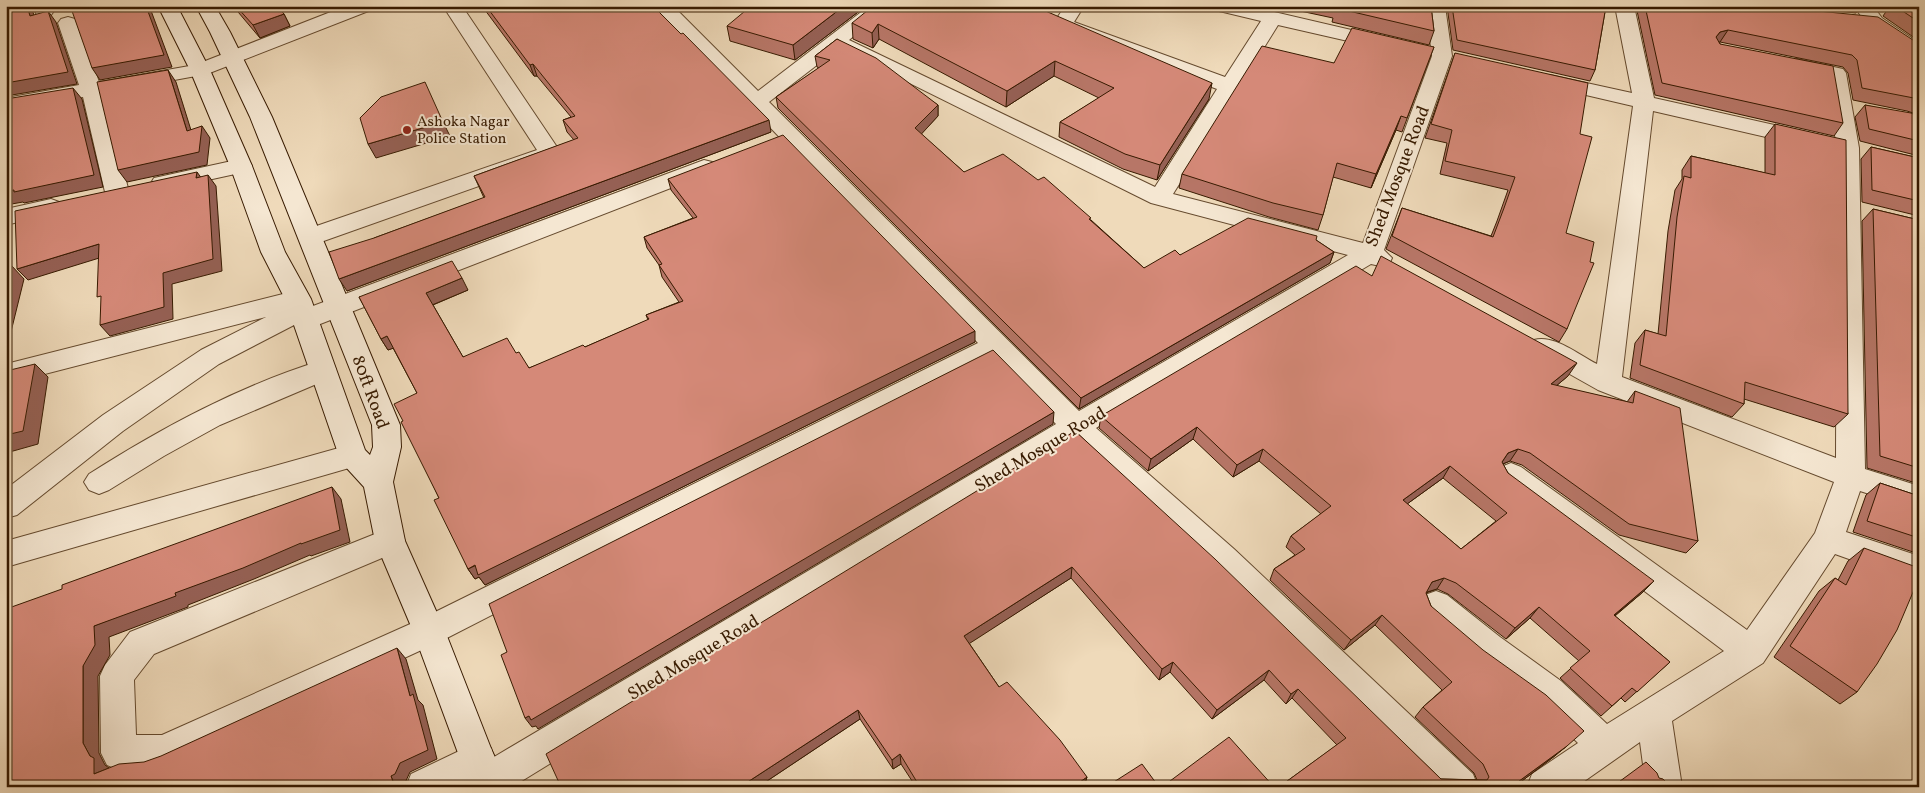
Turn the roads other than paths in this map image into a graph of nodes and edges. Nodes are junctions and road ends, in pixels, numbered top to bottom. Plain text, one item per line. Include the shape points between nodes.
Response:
1 (167, 6) edge
2 (205, 6) edge
3 (364, 6) edge
4 (452, 6) edge
5 (662, 6) edge
6 (881, 6) edge
7 (1074, 6) edge
8 (1222, 6) edge
9 (1435, 6) edge
10 (1624, 6) edge
11 (1863, 6) edge
12 (1272, 18) junction
13 (1847, 20) edge
14 (1875, 22) junction
15 (68, 23) edge
16 (837, 40) junction
17 (1919, 52) edge
18 (1432, 54) junction
19 (233, 59) junction
20 (1769, 60) edge
21 (200, 70) junction
22 (1528, 76) edge
23 (1229, 86) junction
24 (91, 88) junction
25 (756, 102) junction
26 (1644, 102) junction
27 (6, 104) edge
28 (1841, 147) junction
29 (724, 159) edge
30 (241, 166) junction
31 (1159, 198) junction
32 (71, 202) edge
33 (6, 217) edge
34 (310, 236) junction
35 (1371, 253) junction
36 (1396, 267) edge
37 (339, 307) junction
38 (302, 309) junction
39 (1523, 336) edge
40 (996, 346) junction
41 (323, 370) junction
42 (6, 374) edge
43 (1608, 383) junction
44 (1076, 426) junction
45 (353, 456) junction
46 (1511, 474) edge
47 (1851, 476) junction
48 (99, 482) dead end
49 (378, 482) junction
50 (1919, 498) edge
51 (6, 506) edge
52 (1828, 539) junction
53 (390, 541) junction
54 (6, 554) edge
55 (1919, 570) edge
56 (1436, 605) dead end
57 (430, 631) junction
58 (1751, 652) junction
59 (1654, 714) junction
60 (1606, 745) junction
61 (485, 776) edge
62 (424, 787) edge
63 (1460, 787) edge
64 (1545, 787) edge
65 (1664, 787) edge

1 - 21 street
2 - 19 street, 80ft Road
3 - 19 street
4 - 34 street via 550,153
5 - 25 street
6 - 16 street
7 - 23 street via 1063,24
8 - 12 street
9 - 18 street, Shed Mosque Road
10 - 26 street
11 - 14 street
12 - 18 street
12 - 23 street
13 - 14 street
14 - 17 street
15 - 24 street
16 - 25 street
16 - 31 street
18 - 35 street, Shed Mosque Road
19 - 21 street
19 - 34 street, 80ft Road via 261,117
20 - 28 street via 1836,73 1851,109
21 - 24 street
21 - 30 street
22 - 26 street
23 - 31 street
24 - 27 street
24 - 30 street via 124,191
25 - 40 street via 779,138
26 - 28 street
26 - 43 street
28 - 47 street via 1859,211
29 - 37 street
30 - 38 street via 273,252
31 - 35 street
32 - 33 street
34 - 37 street, 80ft Road
35 - 36 street
35 - 44 street, Shed Mosque Road
37 - 38 street
37 - 49 street, 80ft Road via 386,425 387,446
38 - 41 street
38 - 42 street
38 - 51 street via 210,357 113,423
39 - 43 street
40 - 44 street
40 - 57 street
41 - 45 street
41 - 48 street via 211,417 156,446
43 - 47 street
44 - 61 street, Shed Mosque Road
44 - 63 street via 1223,559
45 - 49 street
45 - 54 street
46 - 58 street
47 - 50 street
47 - 52 street
49 - 53 street, 80ft Road
52 - 55 street
52 - 58 street
53 - 57 street, 80ft Road
53 - 57 street via 142,643 117,676 119,753 163,752
56 - 60 street via 1549,692
57 - 61 street, 80ft Road
58 - 59 street
59 - 60 street
59 - 65 street
60 - 64 street
61 - 62 street, Shed Mosque Road

